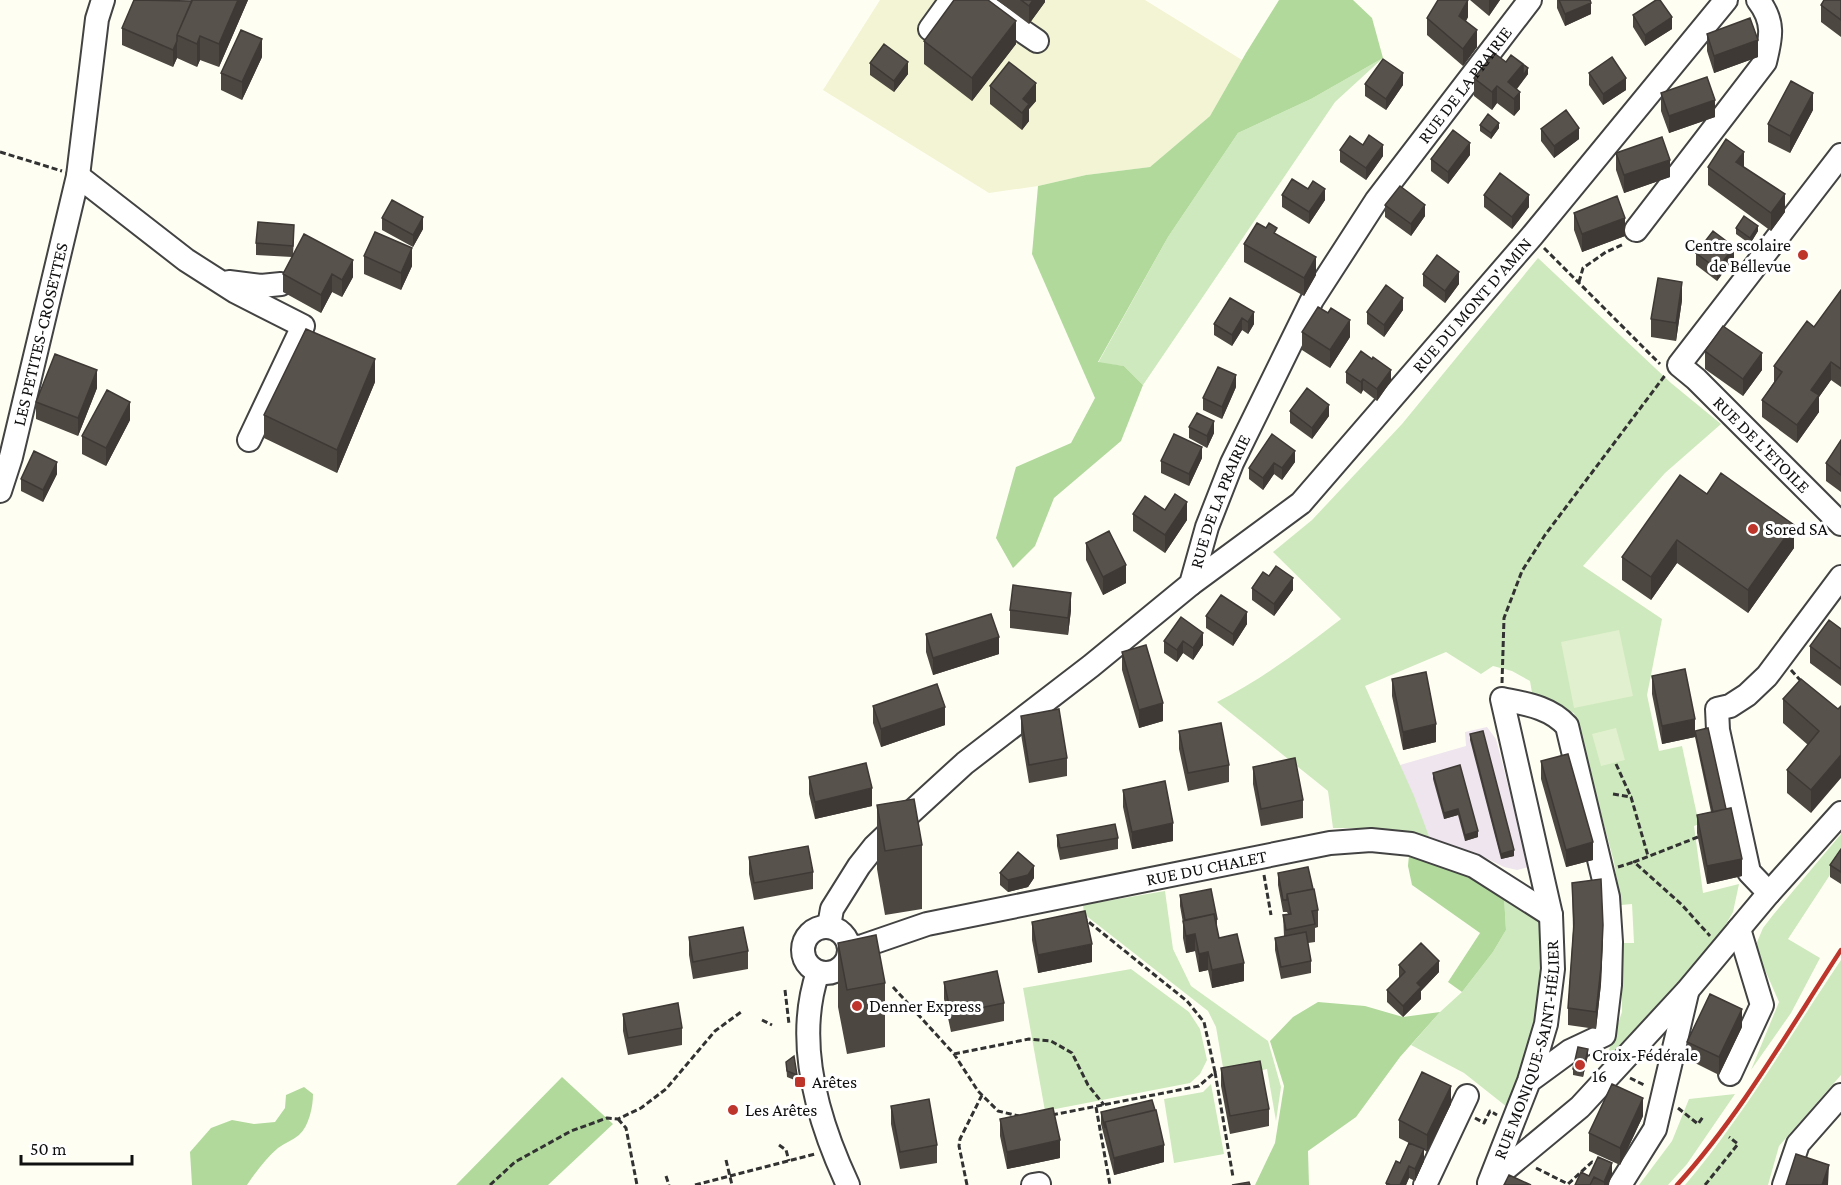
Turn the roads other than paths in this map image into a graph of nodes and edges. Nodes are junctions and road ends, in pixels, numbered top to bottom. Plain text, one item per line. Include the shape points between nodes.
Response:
1 (103, 0) edge
2 (951, 0) edge
3 (977, 0) edge
4 (1530, 0) edge
5 (1726, 0) edge
6 (1758, 0) edge
7 (930, 29) edge
8 (1037, 41) dead end
9 (1840, 159) edge
10 (78, 176) junction
11 (1636, 230) road end
12 (218, 280) junction
13 (281, 284) edge
14 (249, 440) dead end
15 (0, 491) edge
16 (1841, 525) edge
17 (1841, 577) edge
18 (1191, 584) junction
19 (1841, 813) edge
20 (1769, 893) junction
21 (1551, 915) junction
22 (829, 926) junction
23 (1739, 929) junction
24 (850, 948) junction
25 (818, 972) junction
26 (1687, 992) junction
27 (1730, 1074) dead end
28 (1529, 1081) junction
29 (1841, 1095) edge
30 (1467, 1096) dead end
31 (1487, 1184) edge
32 (848, 1185) edge
33 (1425, 1185) edge
34 (1620, 1185) edge
35 (1784, 1185) edge

1 - 10 street, LES PETITES-CROSETTES via 96,19
2 - 7 street
3 - 8 street
4 - 18 street, RUE DE LA PRAIRIE via 1376,201 1312,300 1232,463 1207,527
5 - 18 street, RUE DU MONT D'AMIN via 1532,237 1300,503
6 - 11 street via 1772,33 1765,62
9 - 16 street, RUE DE L'ETOILE via 1679,365
10 - 12 street via 186,260
10 - 15 street, LES PETITES-CROSETTES via 12,457
12 - 13 street via 261,286
12 - 14 street via 303,326
17 - 20 street via 1747,695 1717,709 1718,730 1749,872
18 - 22 street, RUE DE LA PRAIRIE via 965,763 894,828 859,866 832,909
19 - 20 street
20 - 23 street
21 - 24 street, RUE DU CHALET via 1474,866 1411,844 1371,840 1330,843 927,924
21 - 28 street, RUE MONIQUE-SAINT-HÉLIER via 1552,969 1546,1024
21 - 28 street, RUE MONIQUE-SAINT-HÉLIER via 1502,699 1544,709 1567,726 1608,897 1610,963 1604,1035 1570,1051
22 - 24 street via 843,933
22 - 25 street via 812,931 804,942 804,956
23 - 26 street
23 - 27 street via 1762,1005
24 - 25 street via 840,969
25 - 32 street via 809,1037 813,1082 832,1150
26 - 31 street via 1580,1107
26 - 34 street via 1655,1129
28 - 31 street, RUE MONIQUE-SAINT-HÉLIER
29 - 35 street via 1798,1144
30 - 33 street

